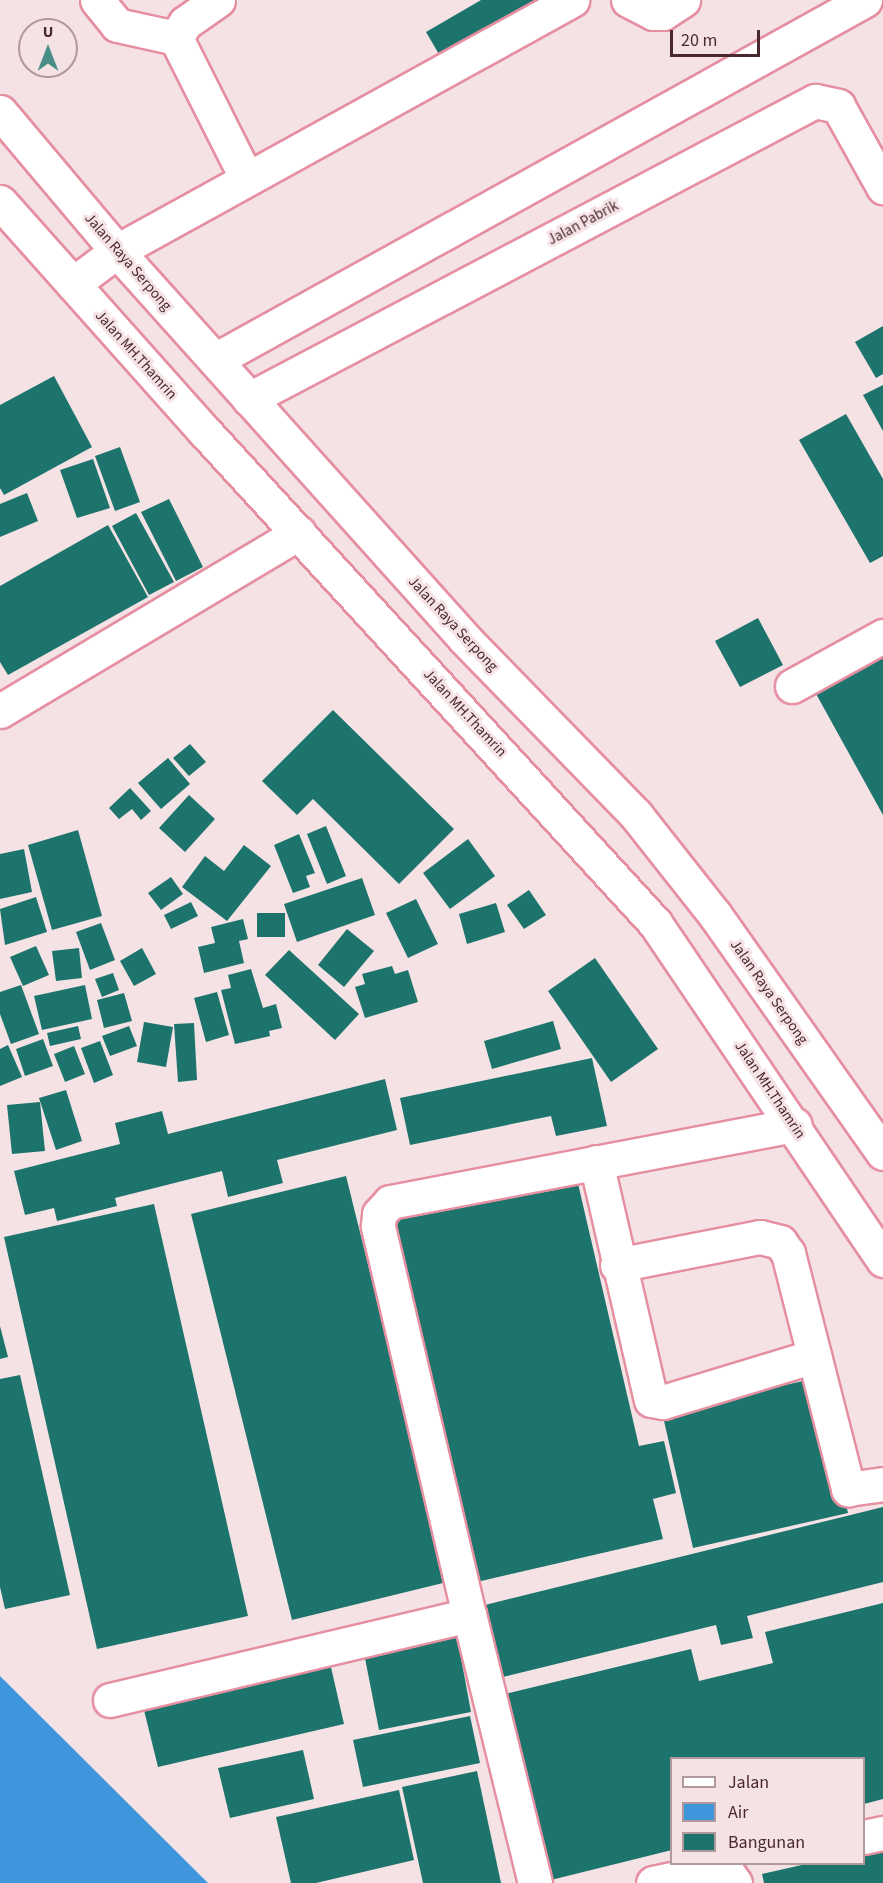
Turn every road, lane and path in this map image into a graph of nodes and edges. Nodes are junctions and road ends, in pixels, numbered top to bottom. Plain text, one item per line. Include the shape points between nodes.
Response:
1 (97, 0) edge
2 (218, 0) edge
3 (572, 0) edge
4 (627, 0) edge
5 (683, 0) edge
6 (866, 0) edge
7 (883, 22) edge
8 (176, 38) junction
9 (0, 112) edge
10 (246, 177) junction
11 (883, 187) edge
12 (0, 202) edge
13 (117, 251) junction
14 (73, 284) junction
15 (215, 360) junction
16 (249, 399) junction
17 (299, 533) junction
18 (883, 636) edge
19 (792, 686) dead end
20 (0, 711) edge
21 (795, 1125) junction
22 (883, 1153) edge
23 (596, 1162) junction
24 (883, 1260) edge
25 (617, 1265) junction
26 (814, 1356) junction
27 (883, 1484) edge
28 (469, 1615) junction
29 (110, 1700) dead end
30 (883, 1833) edge
31 (865, 1838) edge
32 (535, 1883) edge
33 (653, 1883) edge
34 (735, 1883) edge

1 - 8 main road via 117,26
2 - 8 main road via 185,23
3 - 10 main road
4 - 5 main road via 653,13 663,13
6 - 7 main road
6 - 15 main road
8 - 10 main road
9 - 13 main road, Jalan Raya Serpong
10 - 13 main road
11 - 16 main road, Jalan Pabrik via 838,106 815,101
12 - 14 main road, Jalan MH.Thamrin
13 - 14 main road
13 - 15 main road, Jalan Raya Serpong
14 - 17 main road, Jalan MH.Thamrin
15 - 16 main road, Jalan Raya Serpong
16 - 22 main road, Jalan Raya Serpong via 465,639 636,815 715,915
17 - 20 main road
17 - 21 main road, Jalan MH.Thamrin via 656,923
18 - 19 main road
21 - 23 main road
21 - 24 main road, Jalan MH.Thamrin
23 - 25 main road
23 - 28 main road via 390,1202 379,1214 378,1226
25 - 26 main road via 770,1238 788,1252
25 - 26 main road via 651,1400 663,1402
26 - 27 main road via 848,1489
28 - 29 main road
28 - 32 main road
30 - 31 main road
33 - 34 main road via 714,1870 729,1875

